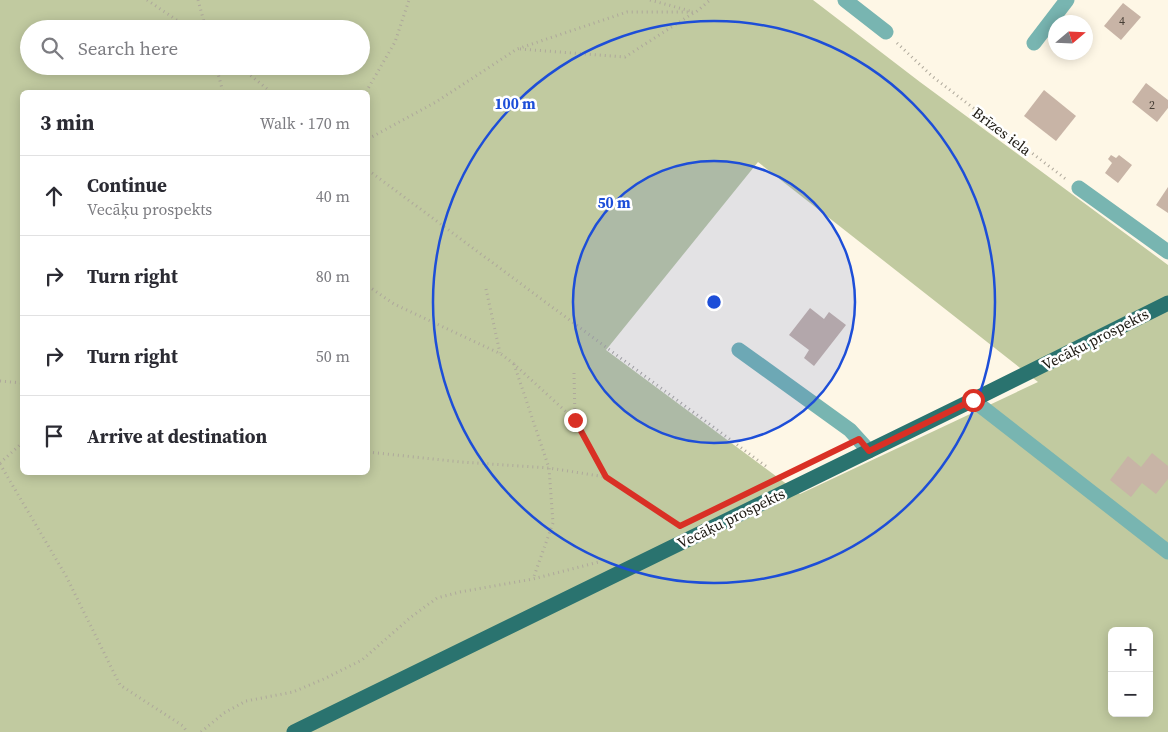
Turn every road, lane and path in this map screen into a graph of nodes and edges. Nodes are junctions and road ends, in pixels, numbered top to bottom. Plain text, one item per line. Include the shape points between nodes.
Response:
1 (147, 0) edge
2 (198, 0) edge
3 (409, 0) edge
4 (650, 0) edge
5 (710, 0) edge
6 (845, 0) edge
7 (1067, 0) edge
8 (696, 12) junction
9 (177, 20) edge
10 (204, 20) edge
11 (886, 32) joint
12 (1034, 43) dead end
13 (518, 49) junction
14 (218, 75) edge
15 (249, 75) edge
16 (222, 90) edge
17 (268, 90) edge
18 (367, 90) edge
19 (370, 138) edge
20 (370, 171) edge
21 (1079, 188) joint
22 (1168, 252) edge
23 (370, 287) edge
24 (486, 289) dead end
25 (1168, 303) edge
26 (739, 350) dead end
27 (500, 354) junction
28 (514, 364) junction
29 (574, 373) dead end
30 (0, 381) edge
31 (20, 383) edge
32 (973, 400) junction
33 (575, 420) junction
34 (20, 445) edge
35 (869, 451) junction
36 (370, 452) edge
37 (0, 464) edge
38 (767, 467) dead end
39 (549, 468) junction
40 (606, 477) junction
41 (689, 521) dead end
42 (680, 526) junction
43 (672, 529) dead end
44 (1168, 552) edge
45 (604, 560) dead end
46 (533, 579) junction
47 (187, 732) edge
48 (201, 732) edge
49 (294, 732) edge

1 - 9 path
2 - 10 path
3 - 18 path via 394,42
4 - 8 path
5 - 8 path
6 - 11 street
7 - 12 street
8 - 13 path via 627,12
8 - 13 path via 625,57
11 - 21 path, Brīzes iela via 933,77
13 - 19 path via 436,102
14 - 16 path
15 - 17 path
20 - 38 path
21 - 22 street
23 - 27 path via 394,304
24 - 27 path
25 - 32 main road, Vecāķu prospekts
26 - 35 street via 850,430
27 - 28 path
28 - 33 path
28 - 39 path
29 - 33 path
30 - 31 path
32 - 35 main road, Vecāķu prospekts
32 - 44 street
33 - 40 path
34 - 37 path
35 - 49 main road, Vecāķu prospekts
36 - 39 path
37 - 47 path via 66,576 120,685
39 - 40 path
39 - 46 path via 553,523
40 - 42 path
41 - 42 path
42 - 43 path
45 - 46 path
46 - 48 path via 437,598 362,660 293,692 246,701

